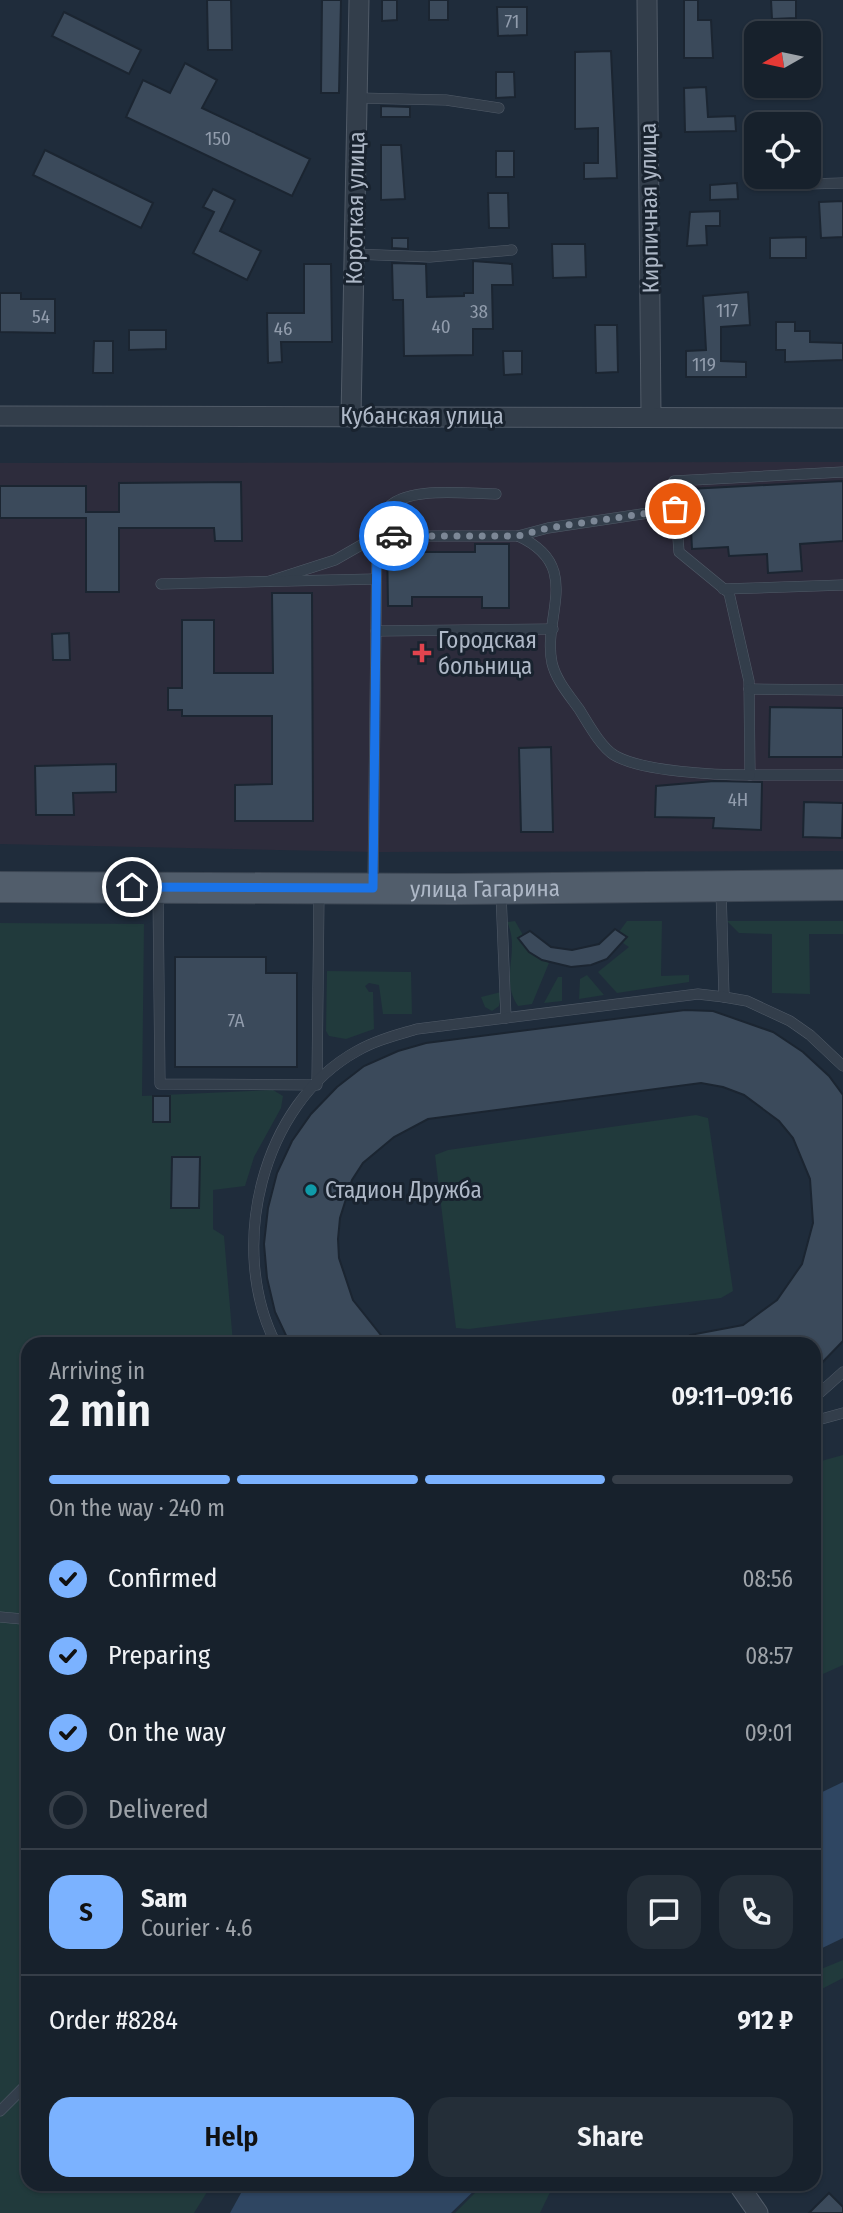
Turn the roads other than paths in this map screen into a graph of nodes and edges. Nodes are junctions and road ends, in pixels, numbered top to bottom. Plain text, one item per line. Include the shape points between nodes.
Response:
1 (359, 0) edge
2 (647, 0) edge
3 (357, 98) junction
4 (499, 108) dead end
5 (843, 183) edge
6 (821, 184) edge
7 (512, 250) dead end
8 (354, 254) junction
9 (651, 415) junction
10 (0, 416) edge
11 (351, 417) junction
12 (843, 418) edge
13 (843, 472) edge
14 (496, 494) dead end
15 (675, 509) junction
16 (377, 536) junction
17 (518, 536) junction
18 (376, 579) junction
19 (270, 581) junction
20 (161, 584) dead end
21 (843, 585) edge
22 (723, 589) junction
23 (554, 629) junction
24 (376, 631) junction
25 (750, 689) junction
26 (843, 690) edge
27 (750, 775) junction
28 (843, 775) edge
29 (843, 885) edge
30 (721, 886) junction
31 (0, 887) edge
32 (158, 887) junction
33 (318, 888) junction
34 (373, 888) junction
35 (500, 888) junction
36 (723, 996) junction
37 (506, 1018) junction
38 (843, 1066) edge
39 (317, 1085) junction
40 (273, 1337) edge
41 (843, 1372) edge
42 (821, 1392) edge
43 (843, 1413) edge
44 (821, 1419) edge
45 (0, 1617) edge
46 (21, 1619) edge
47 (21, 2090) edge
48 (0, 2111) edge
49 (743, 2191) edge
50 (758, 2213) edge

1 - 3 street, Короткая улица
2 - 9 street, Кирпичная улица
3 - 4 lane via 446,100
3 - 8 street, Короткая улица
5 - 6 lane
7 - 8 lane via 430,257
8 - 11 street, Короткая улица
9 - 11 street, Кубанская улица
9 - 12 street, Кубанская улица
10 - 11 street, Кубанская улица
13 - 15 lane via 674,481
14 - 16 lane via 409,496 386,509
15 - 17 lane
15 - 22 lane via 679,552
16 - 17 lane
16 - 18 lane
16 - 19 lane via 335,560
17 - 23 lane via 531,542 551,567 558,600
18 - 19 lane
18 - 24 lane
19 - 20 lane
21 - 22 lane
22 - 25 lane via 729,593
23 - 24 lane
23 - 27 lane via 552,664 612,754 713,775
24 - 34 lane
25 - 26 lane
25 - 27 lane
27 - 28 lane
29 - 30 main road, улица Гагарина
30 - 35 main road, улица Гагарина
30 - 36 lane
31 - 32 main road, улица Гагарина
32 - 33 main road, улица Гагарина
32 - 39 lane via 159,1084
33 - 34 main road, улица Гагарина
33 - 39 lane
34 - 35 main road, улица Гагарина
35 - 37 lane
36 - 37 lane via 698,995
36 - 38 lane via 747,1001 790,1021
37 - 39 lane via 380,1040 355,1052
39 - 40 lane via 273,1145 257,1203 255,1269
41 - 42 lane
43 - 44 lane
45 - 46 lane
47 - 48 lane
49 - 50 street

